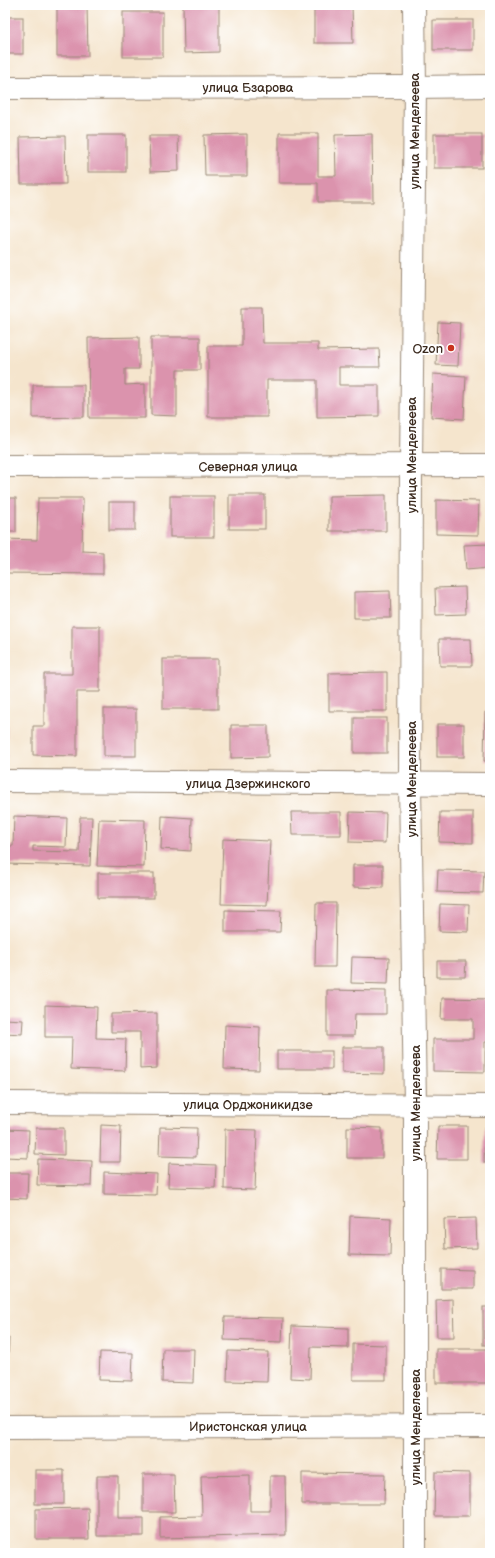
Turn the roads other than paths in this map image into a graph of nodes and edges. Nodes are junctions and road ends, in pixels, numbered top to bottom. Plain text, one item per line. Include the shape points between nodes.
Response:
1 (414, 5) edge
2 (490, 86) edge
3 (415, 87) junction
4 (5, 88) edge
5 (490, 465) edge
6 (5, 466) edge
7 (411, 466) junction
8 (5, 781) edge
9 (410, 784) junction
10 (490, 784) edge
11 (5, 1103) edge
12 (415, 1105) junction
13 (490, 1106) edge
14 (415, 1425) junction
15 (490, 1426) edge
16 (5, 1428) edge
17 (415, 1553) edge

1 - 3 street, улица Менделеева
2 - 3 street, улица Бзарова
3 - 4 street, улица Бзарова
3 - 7 street, улица Менделеева
5 - 7 street, Северная улица
6 - 7 street, Северная улица
7 - 9 street, улица Менделеева
8 - 9 street, улица Дзержинского
9 - 10 street, улица Дзержинского
9 - 12 street, улица Менделеева
11 - 12 street, улица Орджоникидзе
12 - 13 street, улица Орджоникидзе
12 - 14 street, улица Менделеева
14 - 15 street, Иристонская улица
14 - 16 street, Иристонская улица
14 - 17 street, улица Менделеева

